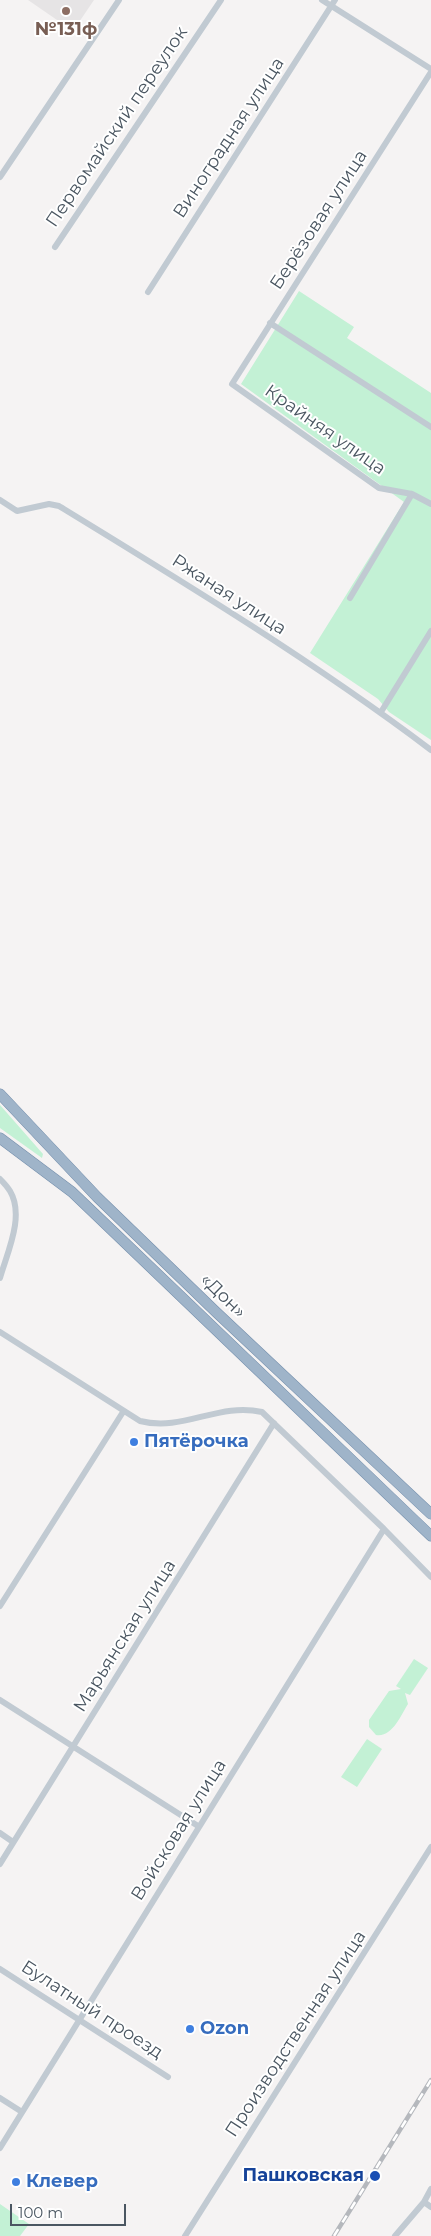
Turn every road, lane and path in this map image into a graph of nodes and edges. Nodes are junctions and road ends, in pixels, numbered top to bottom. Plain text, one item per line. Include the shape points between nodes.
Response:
1 (119, 0) edge
2 (221, 0) edge
3 (322, 0) edge
4 (333, 3) edge
5 (431, 71) edge
6 (0, 177) edge
7 (55, 247) dead end
8 (148, 292) dead end
9 (270, 323) junction
10 (232, 384) joint
11 (431, 427) edge
12 (412, 494) junction
13 (0, 500) edge
14 (431, 504) edge
15 (350, 598) dead end
16 (431, 631) edge
17 (381, 712) junction
18 (431, 750) edge
19 (0, 1094) edge
20 (0, 1138) edge
21 (0, 1179) edge
22 (0, 1278) edge
23 (0, 1332) edge
24 (123, 1412) junction
25 (274, 1423) junction
26 (431, 1514) edge
27 (384, 1529) junction
28 (431, 1536) edge
29 (431, 1577) edge
30 (0, 1606) edge
31 (0, 1700) edge
32 (74, 1748) junction
33 (198, 1826) junction
34 (0, 1833) edge
35 (14, 1842) junction
36 (431, 1847) edge
37 (0, 1864) edge
38 (0, 1969) edge
39 (79, 2019) junction
40 (168, 2077) dead end
41 (0, 2098) edge
42 (22, 2112) junction
43 (0, 2148) edge
44 (431, 2189) edge
45 (424, 2202) junction
46 (431, 2207) edge
47 (185, 2236) edge
48 (395, 2236) edge

1 - 6 street
2 - 7 street, Первомайский переулок
3 - 4 street
4 - 5 street
4 - 8 street, Виноградная улица
5 - 9 street, Берёзовая улица
9 - 10 street, Берёзовая улица
9 - 11 street
10 - 12 street, Крайняя улица via 379,488
12 - 14 street, Крайняя улица
12 - 15 street
13 - 17 street, Ржаная улица via 17,510 48,504 59,506 213,601
16 - 17 street
17 - 18 street, Ржаная улица
19 - 26 highway, «Дон» via 97,1197
20 - 28 highway, «Дон» via 72,1192
21 - 22 street via 10,1191 15,1206 15,1223
23 - 24 street
24 - 25 street via 157,1425 246,1409 262,1412
24 - 30 street
25 - 27 street
25 - 32 street, Марьянская улица
27 - 29 street
27 - 33 street, Войсковая улица
31 - 32 street
32 - 33 street
32 - 35 street, Марьянская улица
33 - 39 street, Войсковая улица
34 - 35 street
35 - 37 street, Марьянская улица
36 - 47 street, Производственная улица
38 - 39 street, Булатный проезд
39 - 40 street, Булатный проезд
39 - 42 street, Войсковая улица
41 - 42 street
42 - 43 street, Войсковая улица
44 - 45 street
45 - 46 street
45 - 48 street

